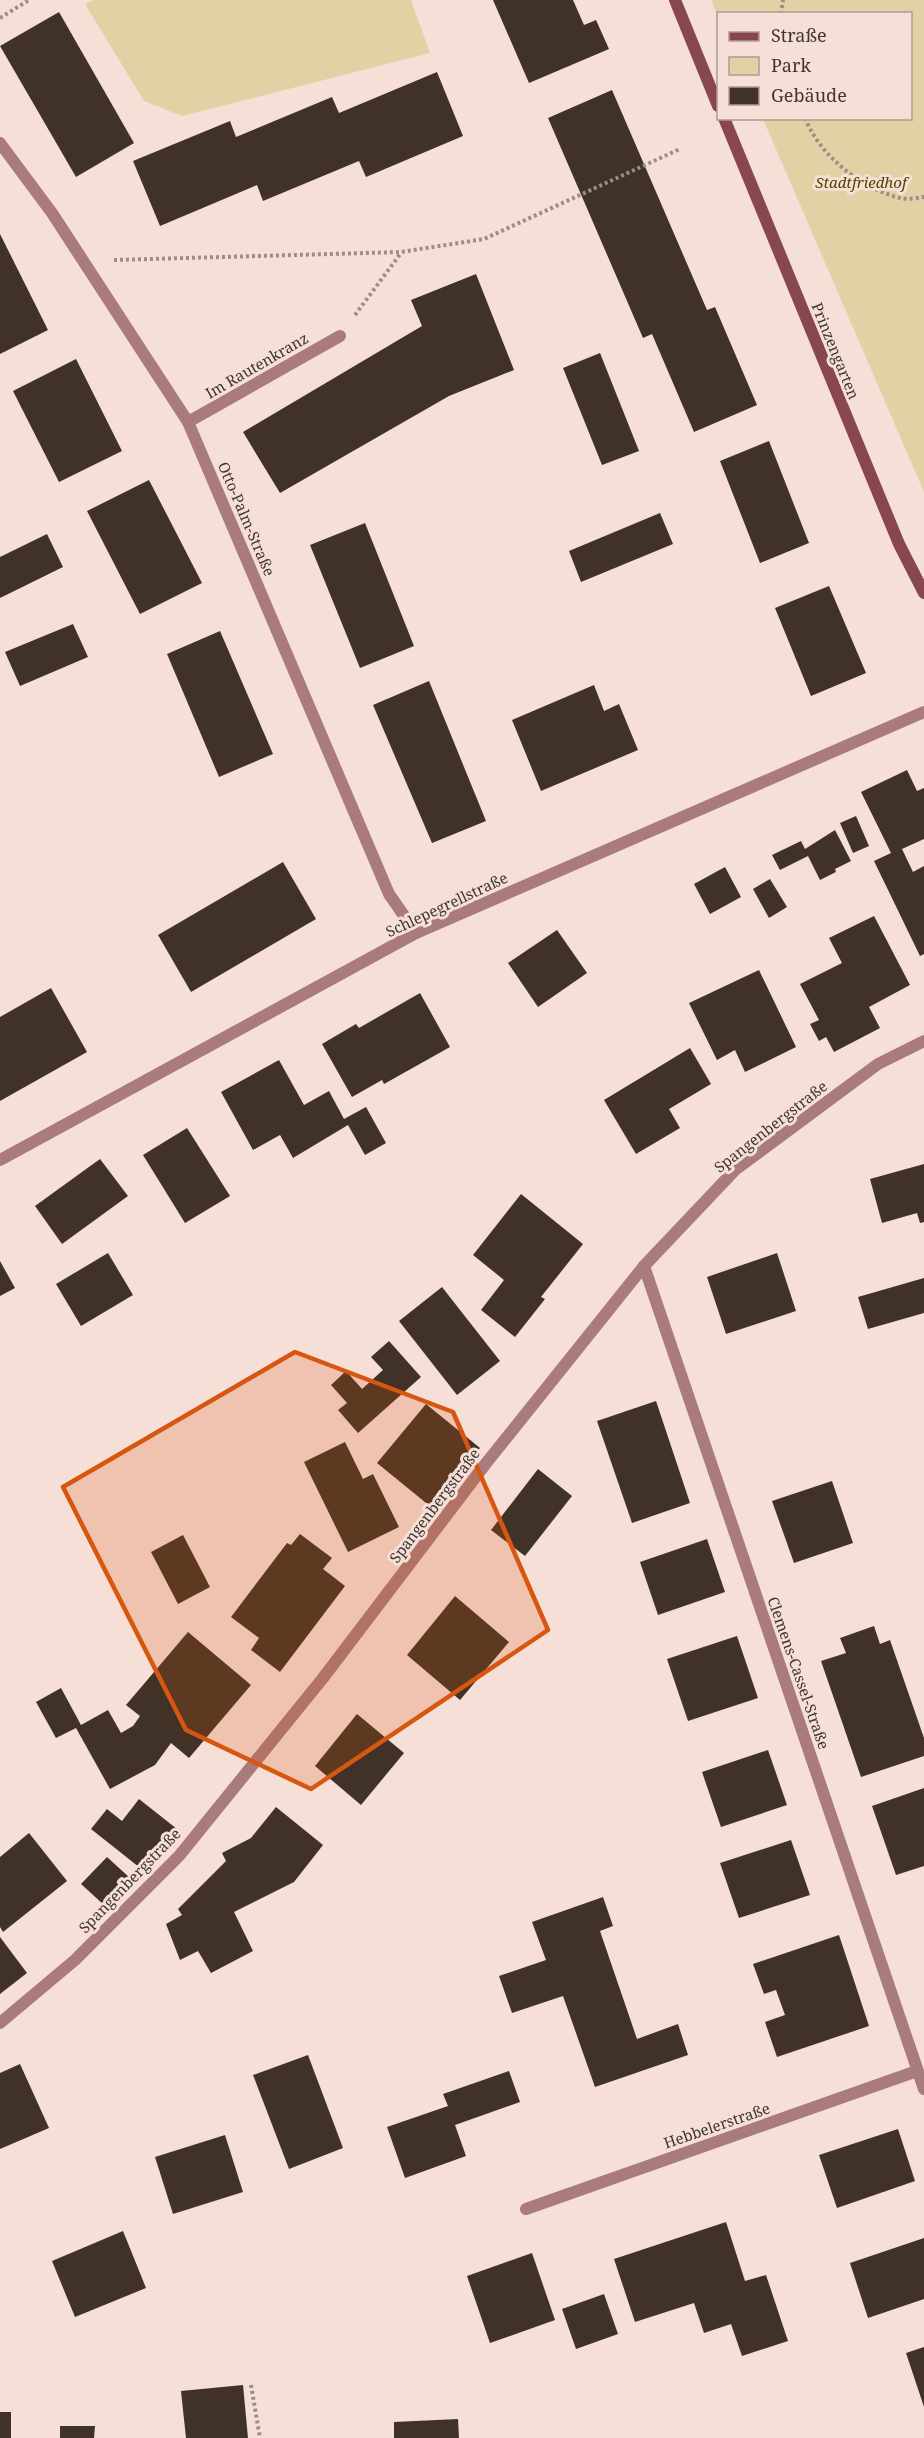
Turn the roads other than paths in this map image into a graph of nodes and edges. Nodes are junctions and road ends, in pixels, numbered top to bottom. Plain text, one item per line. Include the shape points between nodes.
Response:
1 (675, 0) edge
2 (717, 104) edge
3 (725, 120) edge
4 (0, 143) edge
5 (340, 336) road end
6 (188, 422) junction
7 (924, 593) edge
8 (924, 712) edge
9 (416, 933) junction
10 (924, 1041) edge
11 (0, 1160) edge
12 (644, 1266) junction
13 (0, 2023) edge
14 (917, 2071) junction
15 (924, 2089) edge
16 (526, 2209) dead end

1 - 2 street
3 - 7 street, Prinzengarten via 899,544
4 - 6 street, Otto-Palm-Straße via 52,213
5 - 6 street, Im Rautenkranz
6 - 9 street, Otto-Palm-Straße via 389,894
8 - 9 street, Schlepegrellstraße
9 - 11 street, Schlepegrellstraße
10 - 12 street, Spangenbergstraße via 878,1064 735,1170
12 - 13 street, Spangenbergstraße via 487,1462 323,1678 178,1856 75,1960
12 - 14 street, Clemens-Cassel-Straße
14 - 15 street, Clemens-Cassel-Straße
14 - 16 street, Hebbelerstraße

